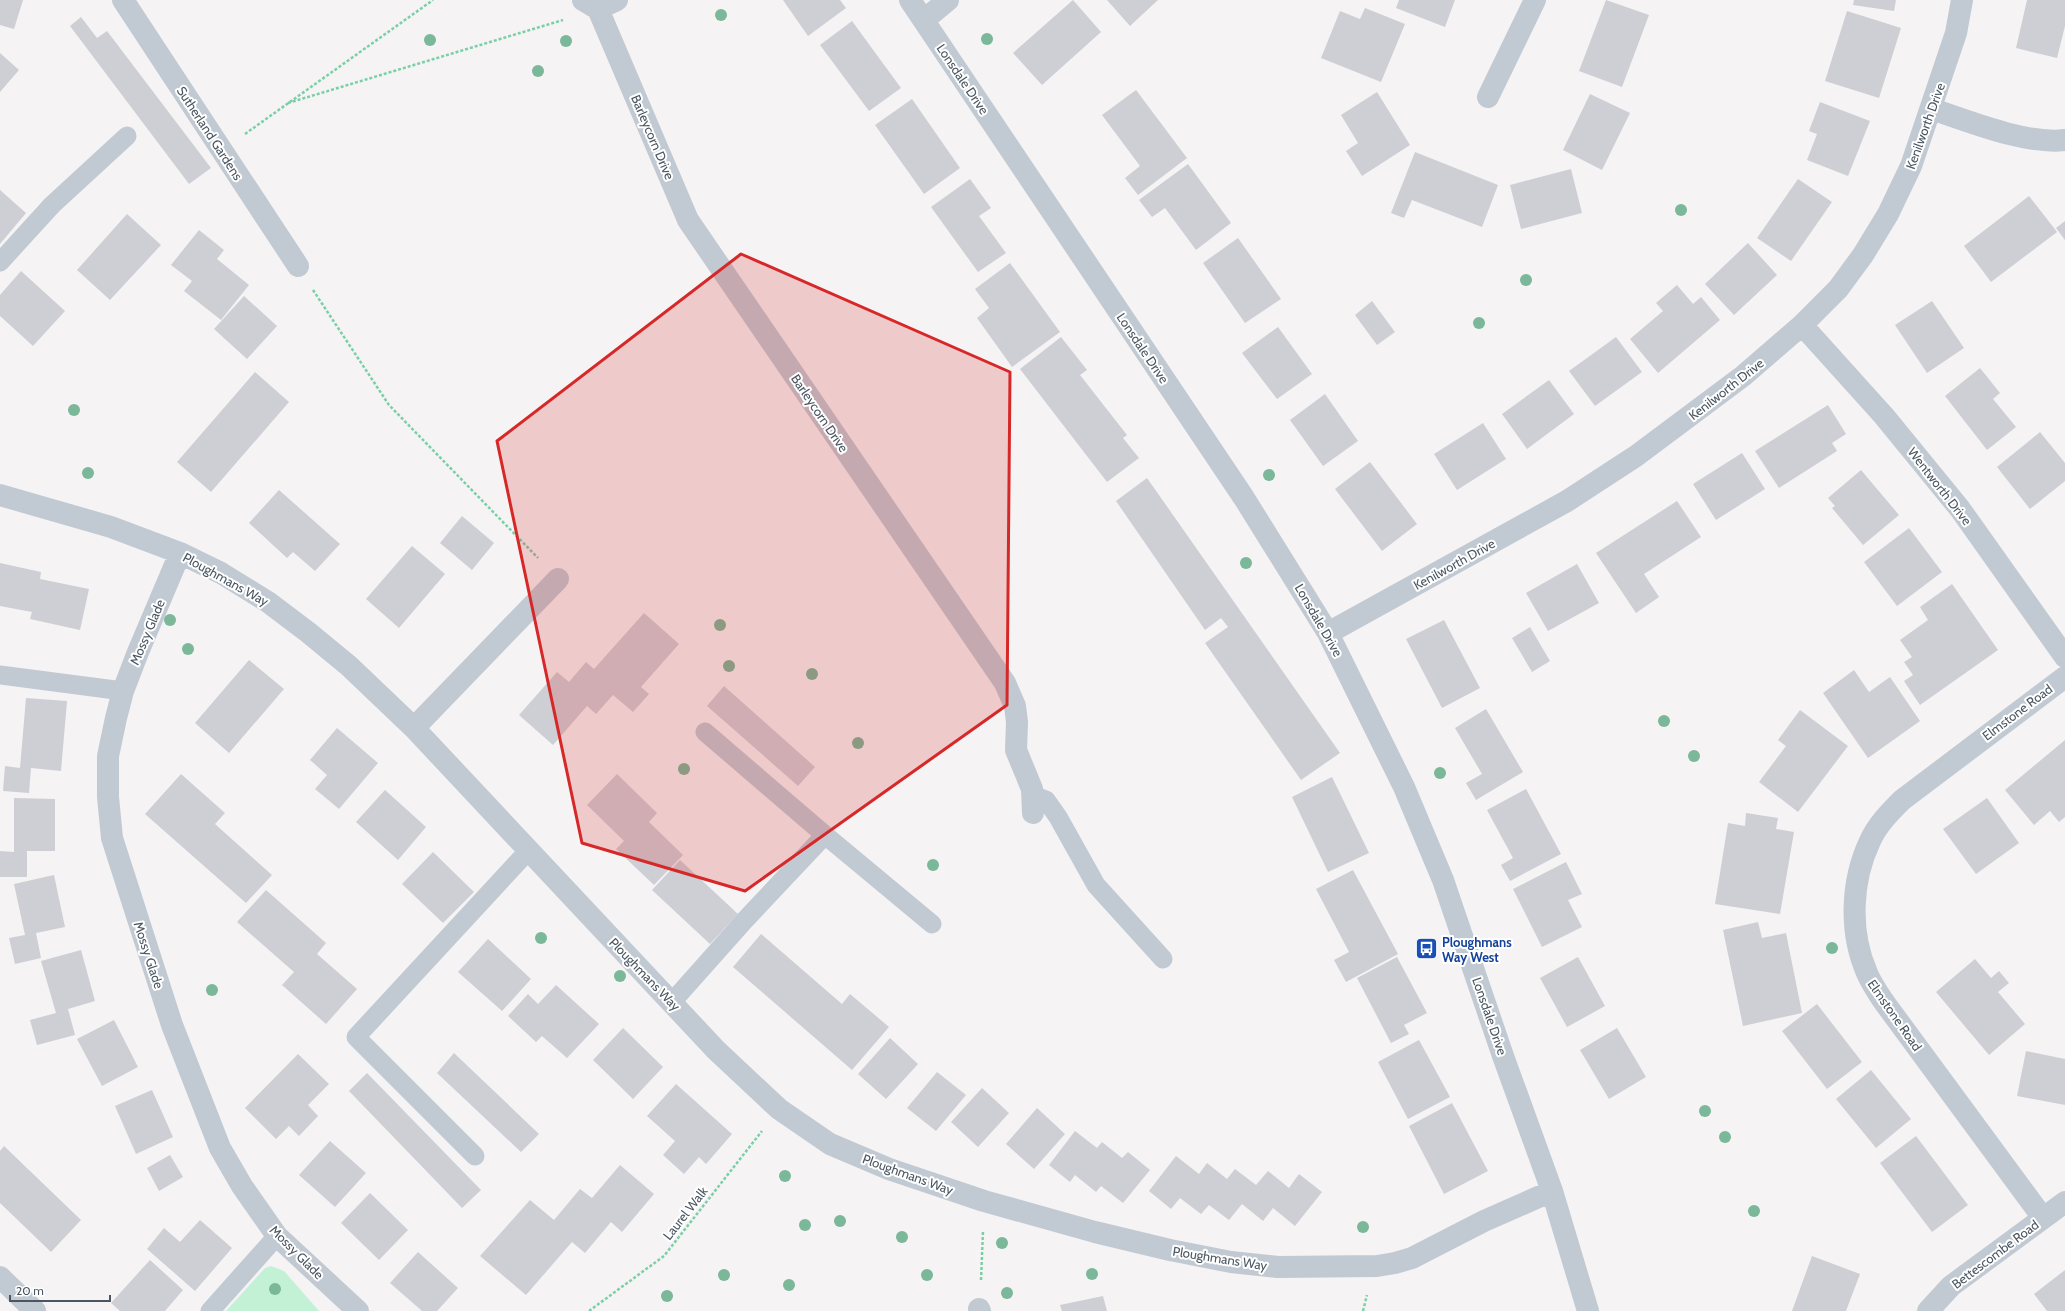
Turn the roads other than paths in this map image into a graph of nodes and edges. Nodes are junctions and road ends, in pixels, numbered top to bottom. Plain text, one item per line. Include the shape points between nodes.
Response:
1 (123, 0) edge
2 (910, 0) edge
3 (948, 0) edge
4 (1535, 0) edge
5 (1962, 0) edge
6 (599, 3) edge
7 (924, 20) junction
8 (1488, 98) dead end
9 (1932, 109) junction
10 (127, 136) dead end
11 (2065, 140) edge
12 (0, 262) edge
13 (298, 266) road end
14 (1802, 325) junction
15 (0, 496) edge
16 (180, 553) junction
17 (558, 579) road end
18 (1328, 633) junction
19 (2065, 656) edge
20 (0, 675) edge
21 (2065, 676) edge
22 (123, 691) junction
23 (414, 728) junction
24 (705, 732) dead end
25 (1033, 804) joint
26 (825, 834) junction
27 (528, 851) junction
28 (932, 924) dead end
29 (1163, 959) dead end
30 (672, 1002) junction
31 (475, 1156) dead end
32 (1552, 1191) junction
33 (2065, 1202) edge
34 (2043, 1218) junction
35 (277, 1236) junction
36 (0, 1277) edge
37 (35, 1311) edge
38 (210, 1311) edge
39 (358, 1311) edge
40 (1588, 1311) edge
41 (1928, 1311) edge

1 - 13 street, Sutherland Gardens
2 - 7 street, Lonsdale Drive
3 - 7 street
4 - 8 street
5 - 9 street, Kenilworth Drive via 1956,33
6 - 25 street, Barleycorn Drive via 688,220 1005,683 1017,722 1016,750 1029,780
7 - 18 street, Lonsdale Drive via 1244,498
9 - 11 street via 2022,136 2054,142
9 - 14 street, Kenilworth Drive via 1911,166 1888,214 1838,289
10 - 12 lane via 52,205
14 - 18 street, Kenilworth Drive via 1743,376 1636,456 1567,501
14 - 19 street, Wentworth Drive via 1884,416 1960,509
15 - 16 street, Ploughmans Way via 111,527
16 - 22 street, Mossy Glade
16 - 23 street, Ploughmans Way via 268,602 349,666
17 - 23 street
18 - 32 street, Lonsdale Drive via 1404,787 1443,880
20 - 22 lane
21 - 34 street, Elmstone Road via 1902,800 1884,818 1870,840 1861,864 1854,918 1859,949 1867,974 1884,1002
22 - 35 street, Mossy Glade via 108,756 112,838 172,1025 220,1148 242,1186
23 - 27 street, Ploughmans Way
24 - 26 lane
25 - 29 lane via 1046,800 1100,891
26 - 28 lane
26 - 30 lane
27 - 30 street, Ploughmans Way
27 - 31 lane via 356,1037
30 - 32 street, Ploughmans Way via 716,1050 779,1109 830,1144 889,1169 984,1201 1170,1250 1231,1262 1278,1267 1377,1266 1412,1258 1484,1221
32 - 40 street, Lonsdale Drive
33 - 34 street, Bettescombe Road
34 - 41 street, Bettescombe Road via 1951,1286
35 - 38 lane
35 - 39 street, Mossy Glade
36 - 37 street

